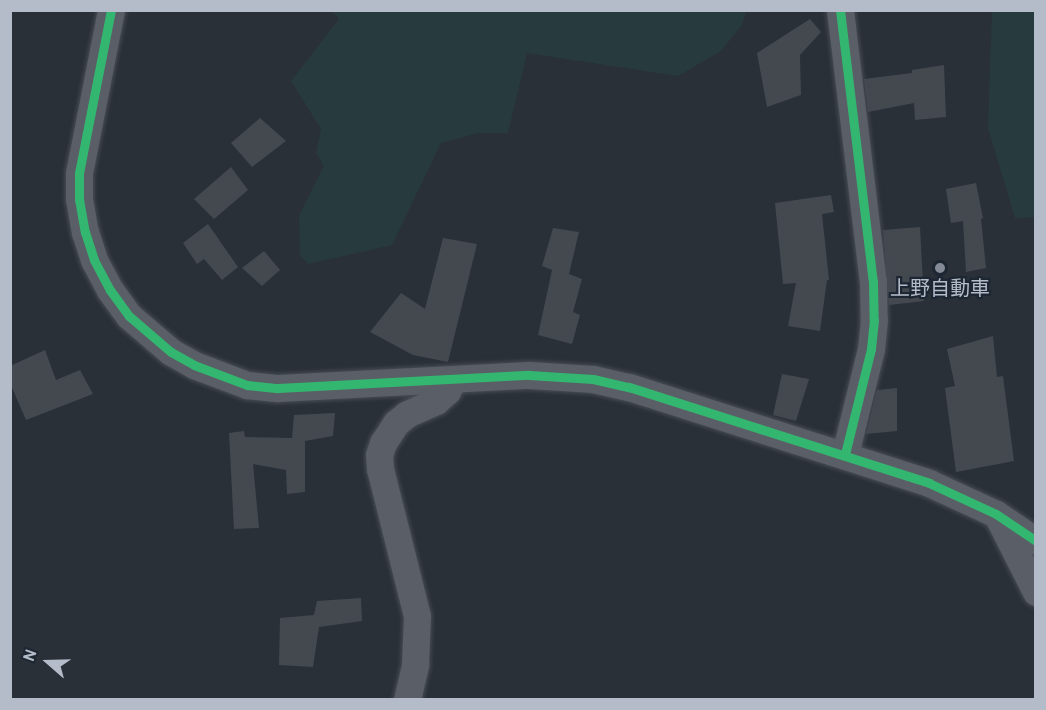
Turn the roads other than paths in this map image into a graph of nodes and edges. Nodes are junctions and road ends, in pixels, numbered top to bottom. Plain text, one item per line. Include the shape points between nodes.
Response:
1 (111, 10) edge
2 (840, 10) edge
3 (453, 379) junction
4 (844, 454) junction
5 (996, 514) junction
6 (1035, 541) edge
7 (1035, 592) edge
8 (407, 699) edge

1 - 3 street via 83,142 79,199 94,260 129,316 194,365 247,385 320,388
2 - 4 street via 873,281 874,320 872,349
3 - 4 street via 529,375 593,380 660,395
3 - 8 street via 436,401 396,423 379,455 417,616 416,664
4 - 5 street via 929,483
5 - 6 street
5 - 7 street

